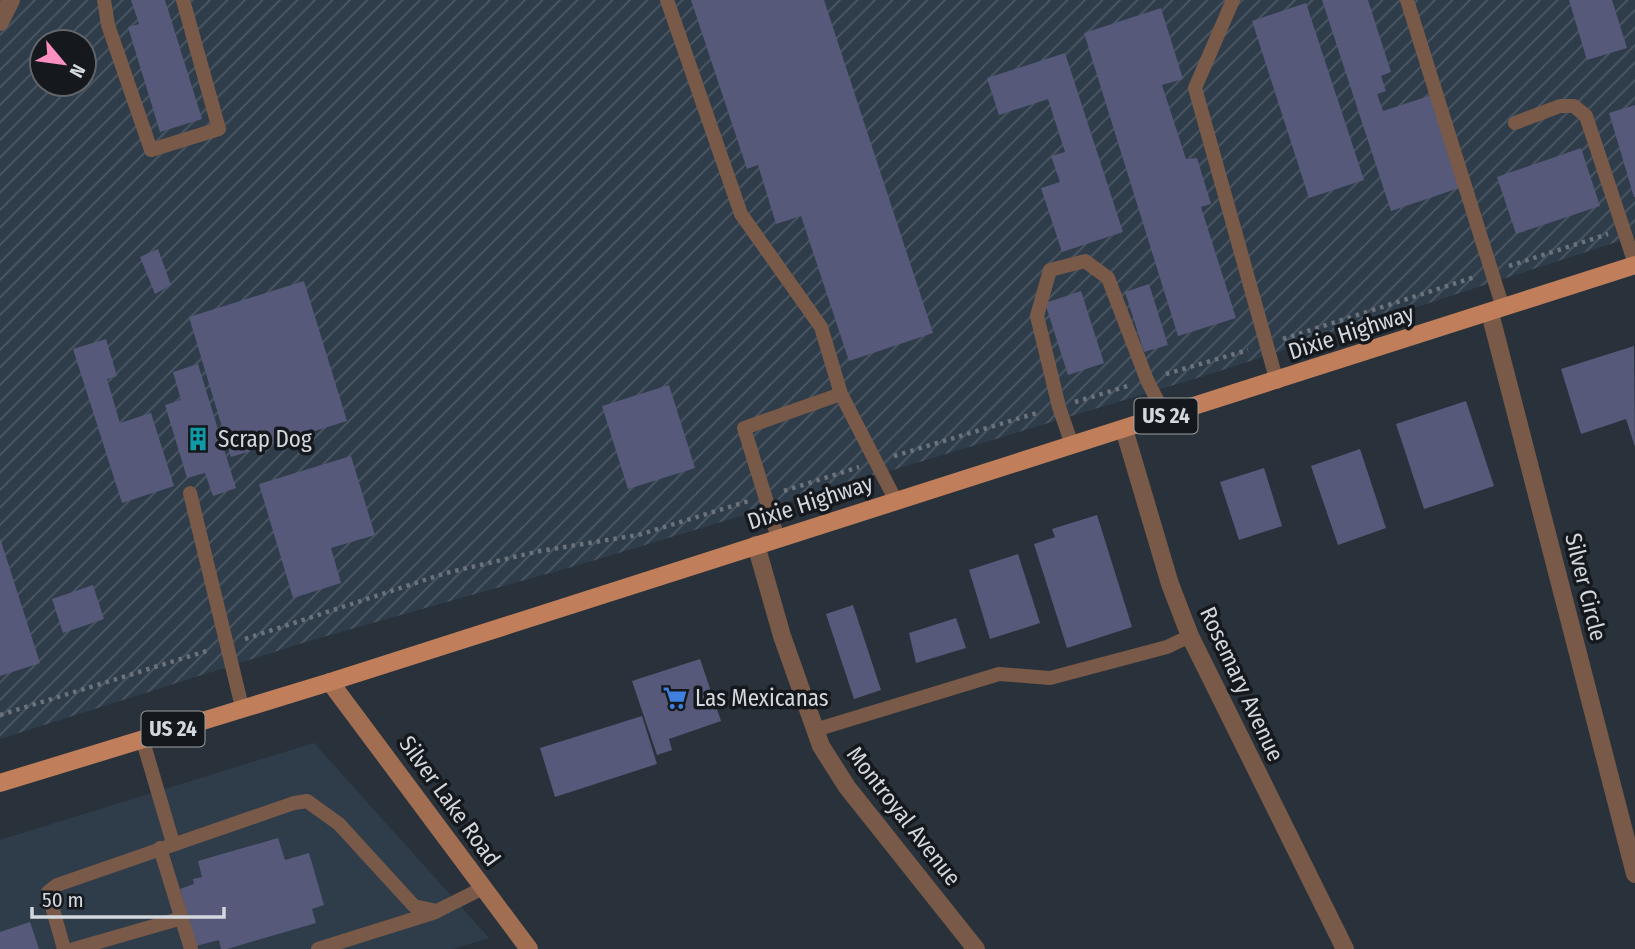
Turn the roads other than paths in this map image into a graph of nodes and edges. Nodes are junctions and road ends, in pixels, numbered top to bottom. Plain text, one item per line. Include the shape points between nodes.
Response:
1 (11, 0) edge
2 (104, 0) edge
3 (183, 0) edge
4 (667, 0) edge
5 (1233, 0) edge
6 (1407, 0) edge
7 (0, 22) edge
8 (1515, 123) dead end
9 (1635, 265) edge
10 (1496, 310) junction
11 (1277, 382) junction
12 (841, 394) junction
13 (1165, 416) junction
14 (1124, 429) junction
15 (1072, 445) junction
16 (190, 493) dead end
17 (896, 500) junction
18 (778, 538) junction
19 (756, 545) junction
20 (1190, 636) junction
21 (330, 682) junction
22 (242, 707) junction
23 (814, 730) junction
24 (142, 738) junction
25 (0, 783) edge
26 (167, 846) junction
27 (1635, 874) edge
28 (483, 888) junction
29 (437, 911) junction
30 (182, 918) junction
31 (64, 949) edge
32 (74, 949) edge
33 (191, 949) edge
34 (317, 949) edge
35 (529, 949) edge
36 (976, 949) edge
37 (1345, 949) edge

1 - 7 street
2 - 3 lane via 108,25 151,150 219,129
4 - 12 lane via 741,214 821,327
5 - 11 lane via 1195,88
6 - 10 lane via 1492,272
8 - 9 lane via 1560,106 1574,106 1586,116
9 - 10 main road, Dixie Highway / US 24
10 - 11 main road, Dixie Highway / US 24
10 - 27 street, Silver Circle
11 - 13 main road, Dixie Highway / US 24
12 - 17 lane
12 - 18 lane via 744,428
13 - 14 main road, Dixie Highway / US 24
13 - 15 lane via 1108,278 1085,261 1050,270 1037,316
14 - 15 main road, Dixie Highway / US 24
14 - 20 street, Rosemary Avenue
15 - 17 main road, Dixie Highway / US 24
16 - 22 lane
17 - 18 main road, Dixie Highway / US 24
18 - 19 main road, Dixie Highway / US 24
19 - 21 main road, Dixie Highway / US 24
19 - 23 street, Montroyal Avenue
20 - 23 lane via 1167,647 1050,678 999,674
20 - 37 street, Rosemary Avenue
21 - 22 main road, Dixie Highway / US 24
21 - 28 street, Silver Lake Road
22 - 24 main road, Dixie Highway / US 24
23 - 36 street, Montroyal Avenue via 847,787
24 - 25 main road, Dixie Highway / US 24
24 - 26 lane
26 - 29 lane via 307,801 339,824 414,906
26 - 30 lane
26 - 31 lane via 48,892
28 - 29 lane
28 - 35 street, Silver Lake Road
29 - 34 lane
30 - 32 lane
30 - 33 lane

